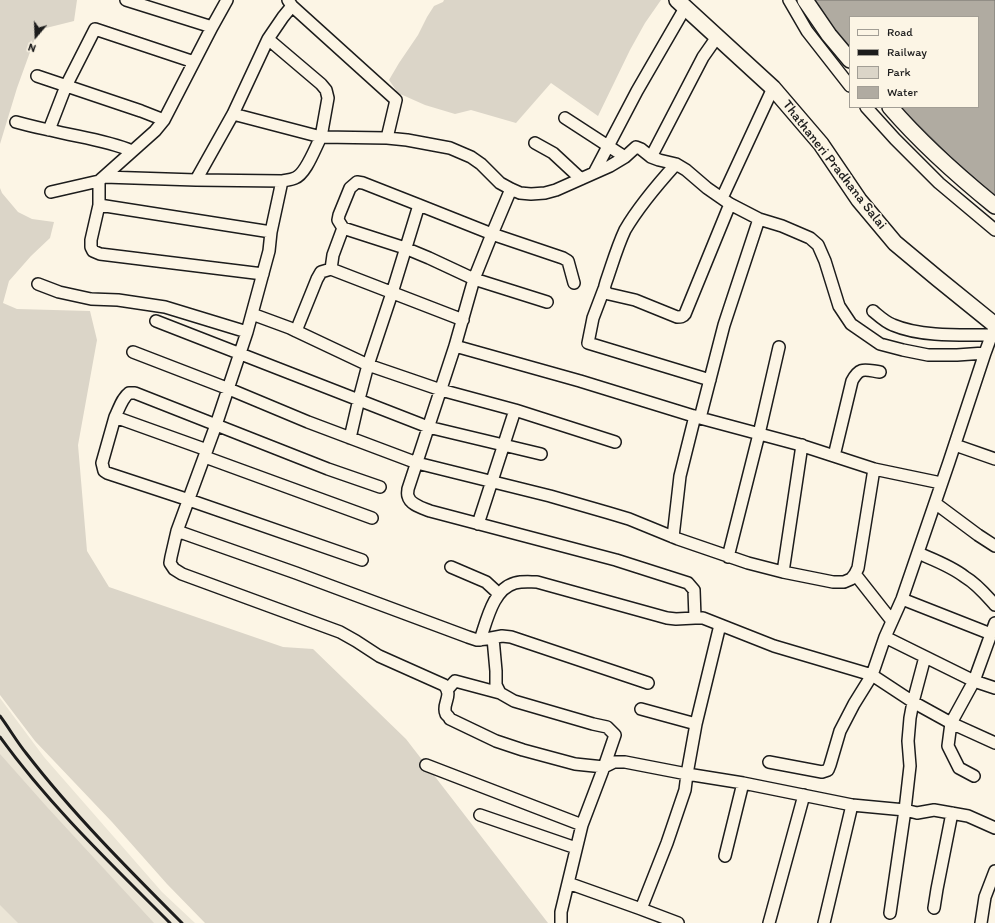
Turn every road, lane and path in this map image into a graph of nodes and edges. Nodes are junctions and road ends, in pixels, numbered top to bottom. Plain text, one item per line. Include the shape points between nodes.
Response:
1 (126, 0) edge
2 (227, 0) edge
3 (788, 0) edge
4 (805, 0) edge
5 (290, 3) edge
6 (681, 4) edge
7 (212, 27) junction
8 (717, 38) junction
9 (268, 39) junction
10 (849, 59) edge
11 (194, 62) junction
12 (37, 76) dead end
13 (849, 85) edge
14 (66, 86) junction
15 (773, 88) junction
16 (867, 108) edge
17 (891, 108) edge
18 (232, 114) junction
19 (565, 118) dead end
20 (164, 120) junction
21 (16, 122) dead end
22 (49, 130) junction
23 (321, 137) junction
24 (387, 138) junction
25 (535, 143) dead end
26 (608, 145) junction
27 (132, 151) junction
28 (625, 157) junction
29 (651, 157) junction
30 (676, 164) junction
31 (594, 173) junction
32 (102, 179) junction
33 (581, 179) junction
34 (196, 180) junction
35 (282, 181) junction
36 (511, 190) junction
37 (51, 192) dead end
38 (726, 201) junction
39 (99, 205) junction
40 (419, 205) junction
41 (995, 206) edge
42 (760, 219) junction
43 (343, 228) junction
44 (995, 230) edge
45 (271, 232) junction
46 (492, 234) junction
47 (405, 248) junction
48 (331, 269) junction
49 (263, 274) junction
50 (474, 279) junction
51 (574, 283) dead end
52 (38, 284) dead end
53 (604, 289) junction
54 (392, 292) junction
55 (547, 302) dead end
56 (873, 310) dead end
57 (252, 314) junction
58 (463, 320) junction
59 (156, 321) dead end
60 (994, 329) edge
61 (296, 331) junction
62 (247, 332) junction
63 (455, 346) junction
64 (779, 347) dead end
65 (133, 352) dead end
66 (240, 353) junction
67 (985, 353) junction
68 (368, 365) junction
69 (880, 372) dead end
70 (710, 380) junction
71 (229, 389) junction
72 (441, 390) junction
73 (359, 399) junction
74 (515, 410) junction
75 (115, 417) junction
76 (698, 417) junction
77 (216, 424) junction
78 (428, 427) junction
79 (759, 434) junction
80 (350, 438) junction
81 (615, 442) dead end
82 (955, 445) junction
83 (503, 446) junction
84 (802, 446) junction
85 (206, 454) junction
86 (541, 454) dead end
87 (834, 456) junction
88 (995, 459) edge
89 (417, 463) junction
90 (874, 469) junction
91 (492, 482) junction
92 (941, 483) junction
93 (380, 487) dead end
94 (189, 500) junction
95 (935, 503) junction
96 (372, 518) dead end
97 (478, 524) junction
98 (177, 532) junction
99 (673, 537) junction
100 (995, 546) edge
101 (918, 553) junction
102 (728, 556) junction
103 (362, 560) dead end
104 (451, 567) dead end
105 (783, 572) junction
106 (855, 574) junction
107 (499, 594) junction
108 (902, 599) junction
109 (995, 605) edge
110 (695, 618) junction
111 (892, 621) junction
112 (995, 623) edge
113 (720, 625) junction
114 (991, 634) junction
115 (885, 637) junction
116 (493, 638) junction
117 (480, 640) junction
118 (926, 657) junction
119 (872, 675) junction
120 (974, 680) junction
121 (648, 683) dead end
122 (995, 688) edge
123 (448, 689) junction
124 (500, 693) junction
125 (913, 702) junction
126 (641, 709) dead end
127 (950, 723) junction
128 (696, 724) junction
129 (995, 743) edge
130 (769, 762) dead end
131 (426, 765) dead end
132 (604, 767) junction
133 (687, 774) junction
134 (974, 776) dead end
135 (743, 782) junction
136 (804, 795) junction
137 (852, 806) junction
138 (905, 810) junction
139 (952, 813) junction
140 (480, 815) dead end
141 (582, 825) junction
142 (995, 828) edge
143 (576, 848) junction
144 (725, 856) dead end
145 (995, 871) edge
146 (568, 884) junction
147 (934, 908) dead end
148 (641, 909) junction
149 (890, 913) dead end
150 (561, 923) edge
151 (678, 923) edge
152 (769, 923) edge
153 (824, 923) edge
154 (981, 923) edge

1 - 7 street
2 - 7 street
3 - 13 street via 807,31
4 - 10 main road
5 - 9 street
5 - 24 street via 396,100
6 - 8 main road, Thathaneri Pradhana Salai
6 - 26 street
7 - 11 street
8 - 15 main road, Thathaneri Pradhana Salai
8 - 29 street via 703,57
9 - 18 street
9 - 23 street via 326,90 328,98
11 - 14 street via 95,29
11 - 20 street
12 - 14 street
14 - 20 street
14 - 22 street
15 - 38 street
15 - 60 main road, Thathaneri Pradhana Salai via 821,144 859,200 895,243
16 - 44 street via 939,183
17 - 41 main road via 967,183
18 - 23 street
18 - 34 street
19 - 26 street
20 - 27 street
21 - 22 street
22 - 27 street
23 - 24 street
23 - 35 street via 302,173 296,178
24 - 36 street via 450,148 476,160
25 - 33 street via 553,153
26 - 28 street
26 - 31 street
27 - 32 street
28 - 29 street via 636,147
28 - 31 street
29 - 30 street
30 - 38 street
30 - 53 street via 632,218 620,242
31 - 33 street
32 - 34 street
32 - 37 street
32 - 39 street
33 - 36 street via 546,193 531,194
34 - 35 street
35 - 45 street
36 - 46 street
38 - 42 street
38 - 53 street via 683,316 677,317 635,300 609,294
39 - 45 street
39 - 49 street via 91,247 100,254
40 - 43 street via 357,182 350,188 339,215 338,220
40 - 46 street
40 - 47 street
42 - 67 street via 810,238 818,245 839,306 851,324 880,344 928,355
42 - 70 street via 724,325
43 - 47 street
43 - 48 street via 333,255
45 - 49 street
46 - 50 street
46 - 51 street via 563,258 568,261
47 - 50 street
47 - 54 street
48 - 54 street
48 - 61 street via 321,272 317,279
49 - 57 street
50 - 55 street
50 - 58 street
52 - 62 street via 91,300 118,300 165,307
53 - 70 street via 593,318 588,343
54 - 58 street
54 - 68 street
56 - 60 street via 893,325 927,333 954,334
57 - 61 street
57 - 62 street
58 - 63 street
59 - 66 street
60 - 67 street
61 - 68 street
62 - 66 street
63 - 72 street
63 - 76 street
64 - 79 street
65 - 71 street
66 - 71 street
66 - 73 street
67 - 82 street
68 - 72 street
68 - 73 street
69 - 87 street via 864,370 855,374
70 - 76 street
71 - 77 street
71 - 80 street
72 - 74 street
72 - 78 street
73 - 78 street
73 - 80 street
74 - 81 street
74 - 83 street
75 - 77 street via 126,395 135,393
75 - 85 street
75 - 94 street via 102,463 104,471
76 - 79 street
76 - 99 street via 680,476
77 - 85 street
77 - 93 street
78 - 83 street
78 - 89 street
79 - 84 street
79 - 102 street
80 - 89 street
82 - 88 street
82 - 92 street
83 - 86 street
83 - 91 street
84 - 87 street
84 - 105 street
85 - 94 street
85 - 96 street
87 - 90 street
89 - 91 street
89 - 97 street via 408,489 411,501 418,507
90 - 92 street
90 - 106 street
91 - 97 street
91 - 99 street via 630,519
92 - 95 street
94 - 98 street
94 - 103 street
95 - 100 street
95 - 101 street
97 - 110 street via 616,560 688,584 694,590
98 - 117 street via 296,573 468,638
98 - 123 street via 170,564 182,574 340,632 378,656
99 - 102 street
101 - 108 street
101 - 109 street via 966,577
102 - 105 street
104 - 107 street via 486,582
105 - 106 street via 833,582 851,580
106 - 111 street
107 - 110 street via 514,583 538,582 667,618
107 - 117 street
108 - 111 street
108 - 114 street
110 - 113 street via 703,618
111 - 115 street
112 - 114 street
113 - 119 street via 774,646
113 - 128 street
114 - 120 street
115 - 118 street
115 - 119 street
116 - 117 street
116 - 121 street via 511,637
116 - 124 street via 496,685
118 - 120 street
118 - 125 street
119 - 125 street
119 - 130 street via 840,731 828,770 822,772
120 - 122 street
120 - 127 street
123 - 124 street via 456,681
123 - 132 street via 445,709 450,719 496,741 523,750 575,764
124 - 132 street via 514,700 607,727 615,735
125 - 127 street
125 - 138 street via 908,741 910,766
126 - 128 street
127 - 129 street
127 - 134 street via 948,746 958,768
128 - 133 street
131 - 141 street
132 - 133 street via 614,762 625,762
132 - 141 street
133 - 135 street
133 - 148 street via 685,790 667,843
135 - 136 street
135 - 144 street
136 - 137 street
136 - 152 street
137 - 138 street
137 - 153 street
138 - 139 street
138 - 149 street
139 - 142 street via 968,816
139 - 147 street
140 - 143 street
141 - 143 street
143 - 146 street
145 - 154 street via 985,897
146 - 148 street
146 - 150 street
148 - 151 street

